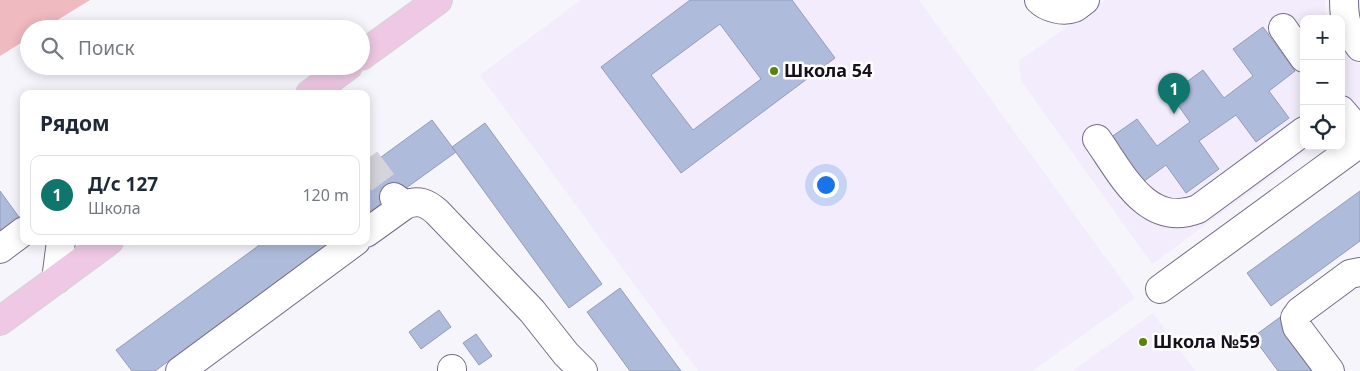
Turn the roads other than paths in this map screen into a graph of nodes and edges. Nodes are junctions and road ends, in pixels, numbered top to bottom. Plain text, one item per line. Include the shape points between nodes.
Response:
1 (438, 0) edge
2 (1038, 0) edge
3 (1085, 0) edge
4 (1344, 0) edge
5 (1282, 28) dead end
6 (1360, 47) edge
7 (370, 49) edge
8 (1300, 53) edge
9 (336, 75) edge
10 (315, 90) edge
11 (1345, 115) edge
12 (1360, 132) edge
13 (1300, 134) edge
14 (1097, 139) dead end
15 (1360, 143) edge
16 (370, 229) edge
17 (20, 234) edge
18 (60, 245) edge
19 (104, 245) edge
20 (351, 245) edge
21 (0, 249) edge
22 (1360, 272) edge
23 (56, 280) junction
24 (1160, 289) dead end
25 (0, 321) edge
26 (180, 371) edge
27 (583, 371) edge
28 (1330, 371) edge

1 - 7 main road
2 - 3 lane via 1043,5 1062,9 1074,8
4 - 6 lane via 1344,19
5 - 8 lane
9 - 10 main road
11 - 12 lane
13 - 14 lane via 1198,209 1175,214 1159,210 1137,195
15 - 24 lane
16 - 27 lane via 400,201 429,205 532,311
17 - 21 lane
18 - 23 lane
19 - 23 main road
20 - 26 lane
22 - 28 lane via 1350,274 1295,318 1297,327
23 - 25 main road

